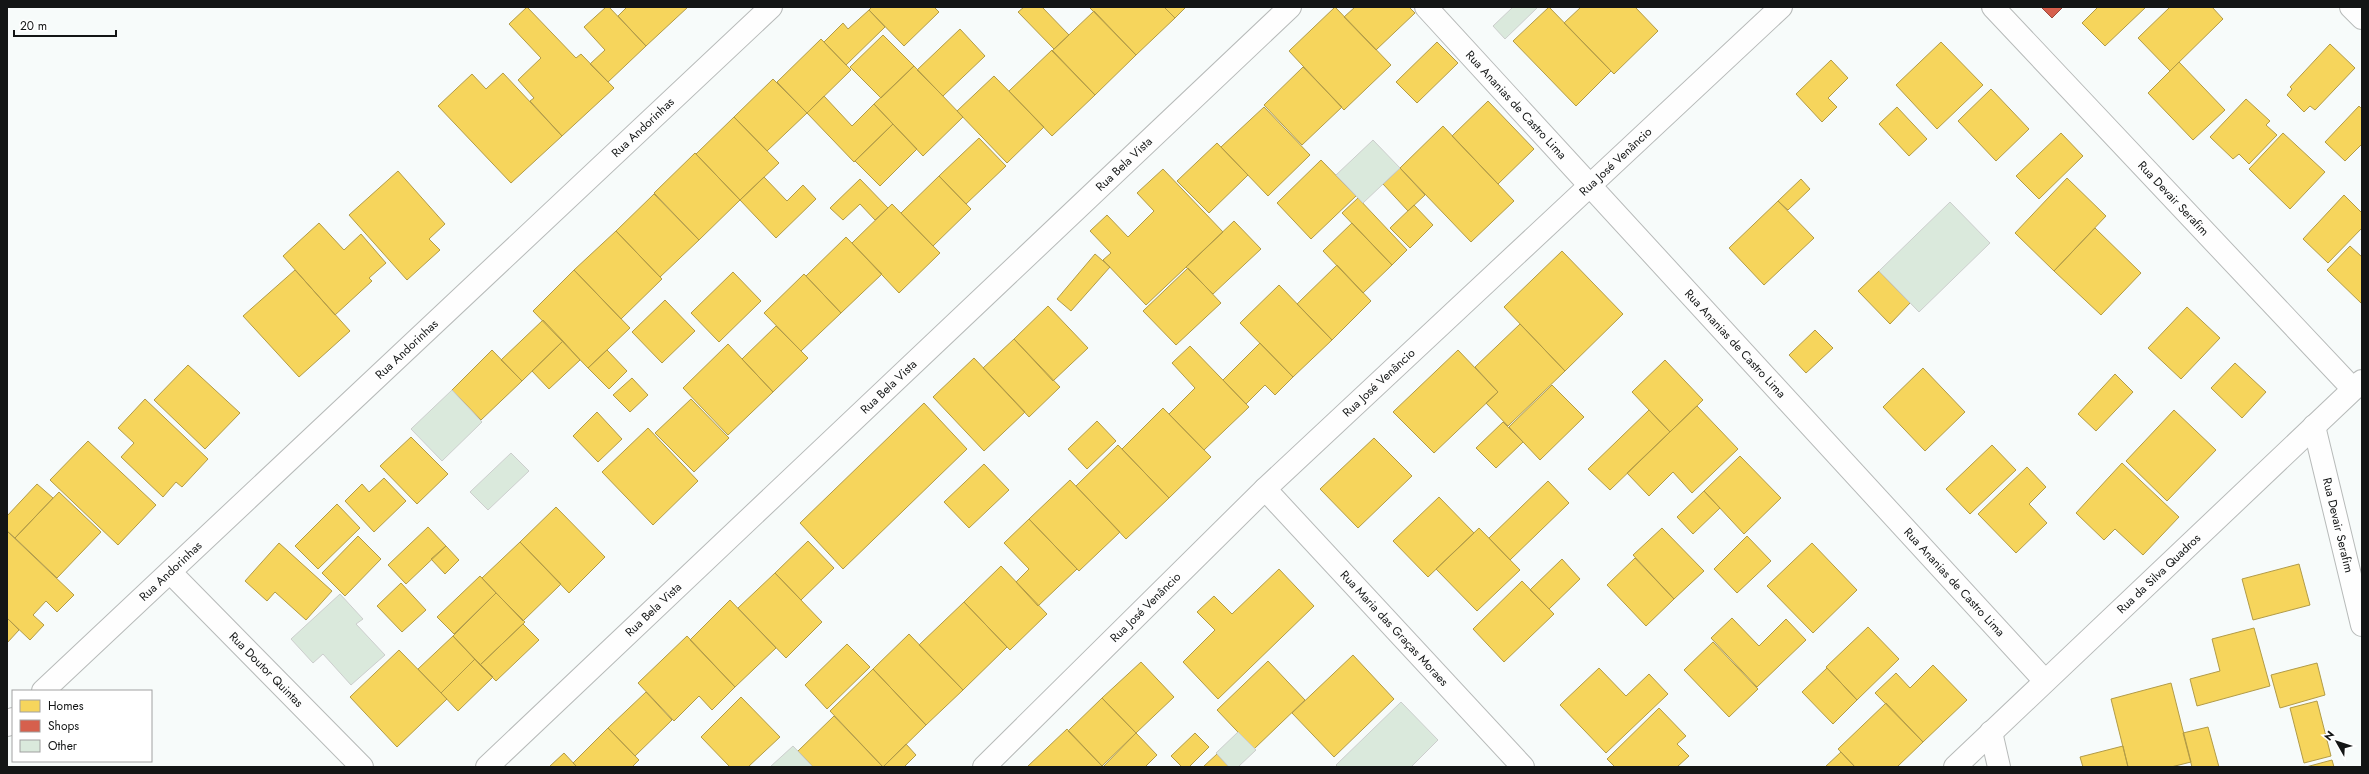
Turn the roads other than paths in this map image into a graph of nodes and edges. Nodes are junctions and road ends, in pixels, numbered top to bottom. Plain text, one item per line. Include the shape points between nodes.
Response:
1 (771, 7) edge
2 (1290, 7) edge
3 (1426, 7) edge
4 (1781, 7) edge
5 (1993, 7) edge
6 (2351, 7) edge
7 (2362, 18) edge
8 (1590, 186) junction
9 (2358, 385) edge
10 (2314, 426) junction
11 (1265, 489) junction
12 (170, 572) junction
13 (2362, 625) edge
14 (2045, 681) junction
15 (44, 690) edge
16 (1991, 732) junction
17 (362, 767) edge
18 (487, 767) edge
19 (984, 767) edge
20 (1523, 767) edge
21 (1956, 767) edge
22 (1999, 767) edge

1 - 12 street, Rua Andorinhas
2 - 18 street, Rua Bela Vista
3 - 8 street, Rua Ananias de Castro Lima
4 - 8 street, Rua José Venâncio
5 - 9 street, Rua Devair Serafim
6 - 7 street
8 - 11 street, Rua José Venâncio
8 - 14 street, Rua Ananias de Castro Lima
9 - 10 street, Rua da Silva Quadros
10 - 13 street, Rua Devair Serafim
10 - 14 street, Rua da Silva Quadros
11 - 19 street, Rua José Venâncio
11 - 20 street, Rua Maria das Graças Moraes
12 - 15 street, Rua Andorinhas
12 - 17 street, Rua Doutor Quintas
14 - 16 street, Rua da Silva Quadros
16 - 21 street, Rua da Silva Quadros
16 - 22 street

